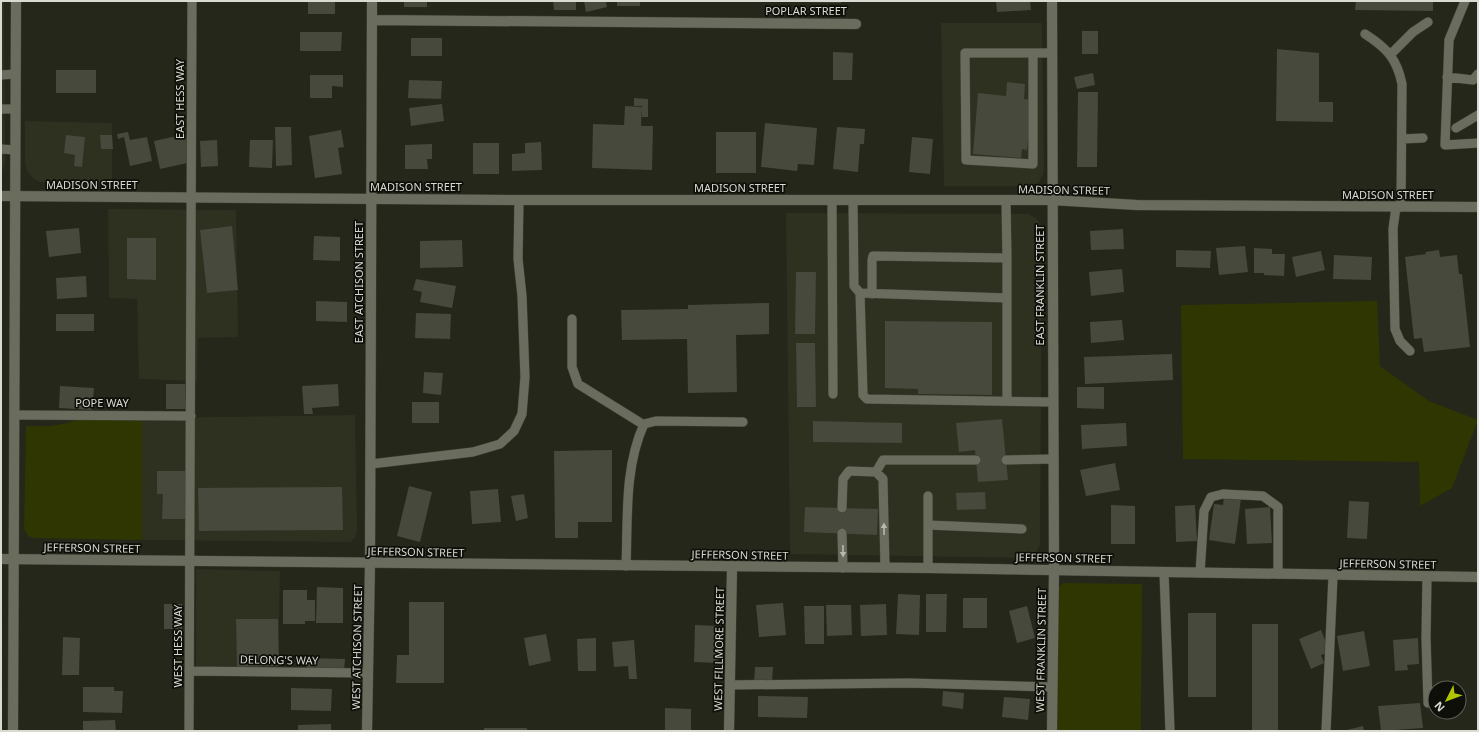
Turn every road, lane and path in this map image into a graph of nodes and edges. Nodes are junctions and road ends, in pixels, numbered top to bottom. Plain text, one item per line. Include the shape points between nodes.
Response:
1 (16, 1) edge
2 (192, 1) edge
3 (372, 1) edge
4 (1052, 1) edge
5 (1465, 1) edge
6 (372, 20) junction
7 (1428, 22) dead end
8 (856, 24) dead end
9 (1365, 34) dead end
10 (1052, 53) junction
11 (1032, 54) junction
12 (1390, 54) junction
13 (15, 74) junction
14 (1478, 74) edge
15 (1, 75) edge
16 (1447, 76) junction
17 (1, 109) edge
18 (15, 109) junction
19 (1478, 115) edge
20 (1456, 128) dead end
21 (1424, 138) dead end
22 (1402, 139) junction
23 (1478, 143) edge
24 (1, 149) edge
25 (15, 150) junction
26 (1, 196) edge
27 (15, 196) junction
28 (192, 197) junction
29 (372, 199) junction
30 (519, 200) junction
31 (832, 200) junction
32 (1051, 200) junction
33 (852, 201) junction
34 (1006, 201) junction
35 (1399, 207) junction
36 (1478, 207) edge
37 (1007, 258) junction
38 (860, 293) junction
39 (872, 294) junction
40 (1007, 298) junction
41 (572, 319) dead end
42 (1410, 350) dead end
43 (833, 394) dead end
44 (1007, 401) junction
45 (1053, 402) junction
46 (14, 415) junction
47 (191, 416) junction
48 (743, 422) dead end
49 (644, 425) junction
50 (1053, 459) junction
51 (976, 460) dead end
52 (1006, 460) dead end
53 (371, 464) junction
54 (876, 472) junction
55 (928, 496) dead end
56 (842, 508) dead end
57 (928, 526) junction
58 (1022, 529) dead end
59 (842, 534) dead end
60 (1, 560) edge
61 (13, 560) junction
62 (190, 561) junction
63 (370, 563) junction
64 (626, 566) junction
65 (732, 567) junction
66 (843, 568) junction
67 (885, 568) junction
68 (928, 568) junction
69 (1054, 570) junction
70 (1164, 572) junction
71 (1200, 573) junction
72 (1278, 574) junction
73 (1333, 576) junction
74 (1427, 576) junction
75 (1478, 577) edge
76 (189, 671) junction
77 (368, 673) junction
78 (1427, 680) edge
79 (730, 685) junction
80 (1052, 687) junction
81 (13, 731) edge
82 (189, 731) edge
83 (367, 731) edge
84 (729, 731) edge
85 (1052, 731) edge
86 (1170, 731) edge
87 (1326, 731) edge

1 - 13 street
2 - 28 lane, EAST HESS WAY
3 - 6 street, EAST ATCHISON STREET
4 - 10 street, EAST FRANKLIN STREET
5 - 16 lane via 1449,40
6 - 8 street, POPLAR STREET
6 - 29 street, EAST ATCHISON STREET
7 - 12 lane via 1413,32
9 - 12 lane
10 - 11 lane
10 - 32 street, EAST FRANKLIN STREET
11 - 11 lane via 965,53 966,160 1032,164
12 - 22 lane via 1399,68 1402,84
13 - 15 lane
13 - 18 street
14 - 16 lane via 1473,80
16 - 23 lane via 1445,145
17 - 18 lane
18 - 25 street
19 - 20 lane
21 - 22 lane
22 - 35 lane
24 - 25 lane
25 - 27 street
26 - 27 street, MADISON STREET
27 - 28 street, MADISON STREET
27 - 46 street
28 - 29 street, MADISON STREET
28 - 47 lane, EAST HESS WAY
29 - 30 street, MADISON STREET
29 - 53 street, EAST ATCHISON STREET
30 - 31 street, MADISON STREET
30 - 53 lane via 518,259 525,377 522,414 514,431 500,444 473,452
31 - 33 street, MADISON STREET
31 - 43 lane
32 - 34 street, MADISON STREET
32 - 35 street, MADISON STREET via 1137,205
32 - 45 street, EAST FRANKLIN STREET
33 - 34 street, MADISON STREET
33 - 38 lane via 854,286
34 - 37 lane
35 - 36 street, MADISON STREET
35 - 42 lane via 1393,229 1395,329 1400,341
37 - 39 lane via 873,256
37 - 40 lane
38 - 39 lane
38 - 44 lane via 863,395 867,399
39 - 40 lane
40 - 44 lane
41 - 49 lane via 572,367 578,384
44 - 45 lane
45 - 50 street, EAST FRANKLIN STREET
46 - 47 lane, POPE WAY
46 - 61 street
47 - 62 lane, WEST HESS WAY
48 - 49 lane via 656,421
49 - 64 lane via 638,438 629,485
50 - 52 lane
50 - 69 street, EAST FRANKLIN STREET
51 - 54 lane via 883,460
53 - 63 street, EAST ATCHISON STREET
54 - 56 lane via 849,471 843,480
67 -> 54 lane via 883,479
55 - 57 lane
57 - 58 lane
57 - 68 lane
59 -> 66 lane
60 - 61 street, JEFFERSON STREET
61 - 62 street, JEFFERSON STREET
61 - 81 street
62 - 63 street, JEFFERSON STREET
62 - 76 lane, WEST HESS WAY
63 - 64 street, JEFFERSON STREET
63 - 77 street, WEST ATCHISON STREET
64 - 65 street, JEFFERSON STREET
65 - 66 street, JEFFERSON STREET
65 - 79 street, WEST FILLMORE STREET
66 - 67 street, JEFFERSON STREET
67 - 68 street, JEFFERSON STREET
68 - 69 street, JEFFERSON STREET
69 - 70 street, JEFFERSON STREET
69 - 80 street, WEST FRANKLIN STREET
70 - 71 street, JEFFERSON STREET
70 - 86 lane
71 - 72 street, JEFFERSON STREET
71 - 72 lane via 1204,511 1211,497 1223,494 1263,496 1278,507
72 - 73 street, JEFFERSON STREET
73 - 74 street, JEFFERSON STREET
73 - 87 lane
74 - 75 street, JEFFERSON STREET
74 - 78 lane
76 - 77 lane, DELONG'S WAY
76 - 82 lane, WEST HESS WAY
77 - 83 street, WEST ATCHISON STREET
79 - 80 lane via 909,683
79 - 84 street, WEST FILLMORE STREET
80 - 85 street, WEST FRANKLIN STREET

